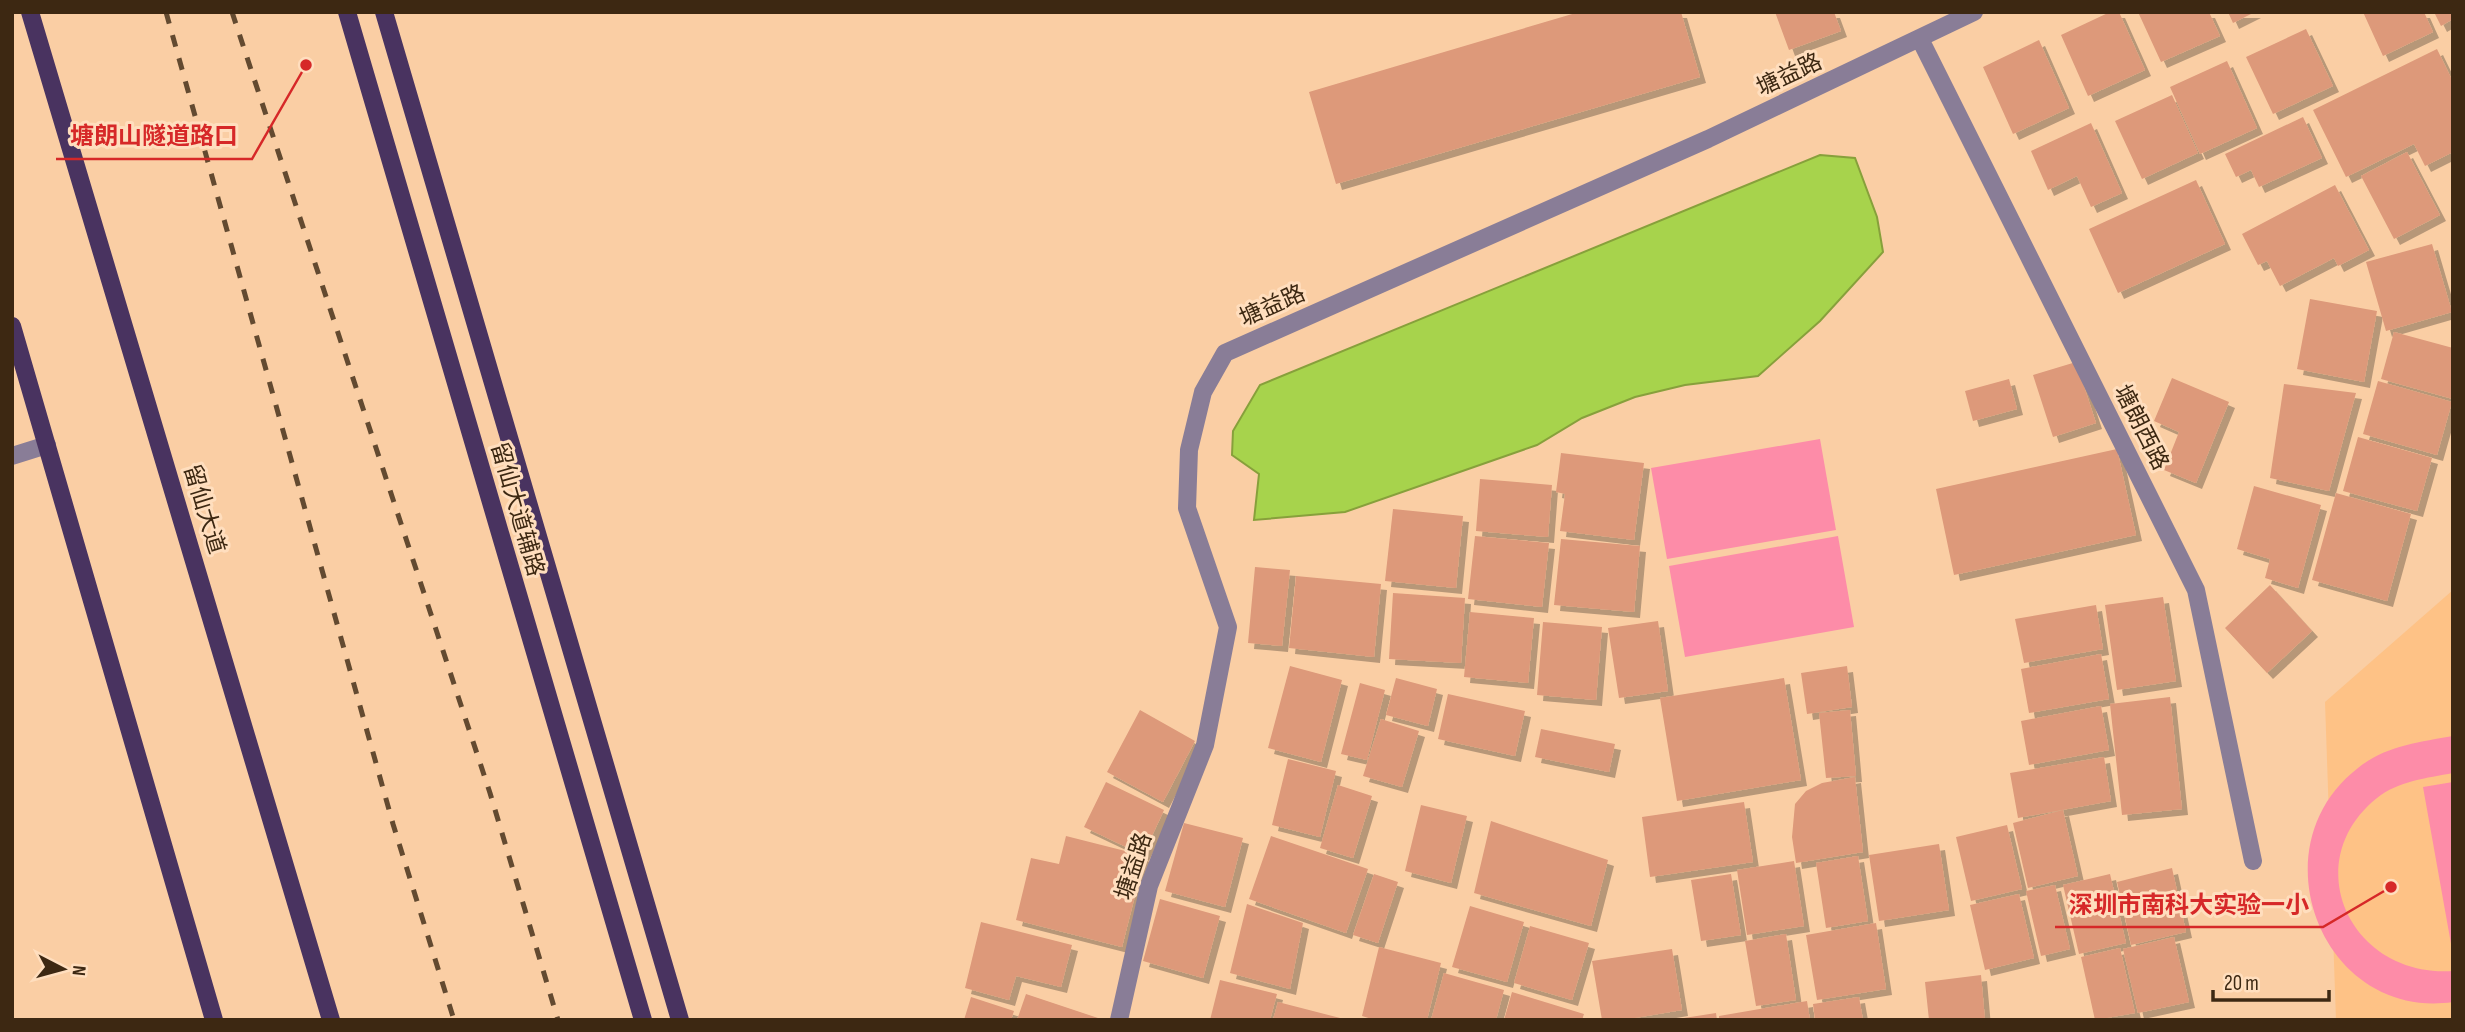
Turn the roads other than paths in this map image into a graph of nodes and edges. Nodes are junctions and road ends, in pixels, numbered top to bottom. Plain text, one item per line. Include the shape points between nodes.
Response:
1 (30, 12) edge
2 (346, 12) edge
3 (384, 12) edge
4 (1973, 12) edge
5 (1920, 38) junction
6 (12, 326) edge
7 (47, 445) junction
8 (12, 456) edge
9 (2253, 861) dead end
10 (214, 1020) edge
11 (331, 1020) edge
12 (643, 1020) edge
13 (680, 1020) edge
14 (1119, 1020) edge

1 - 11 main road, 留仙大道
2 - 12 main road, 留仙大道辅路
3 - 13 main road, 留仙大道辅路
4 - 5 street, 塘益路
5 - 9 street, 塘朗西路 via 2196,590
5 - 14 street, 塘益路 via 1708,139 1225,353 1203,391 1189,450 1186,508 1228,627 1205,745 1149,886
6 - 7 main road
7 - 8 street
7 - 10 main road

